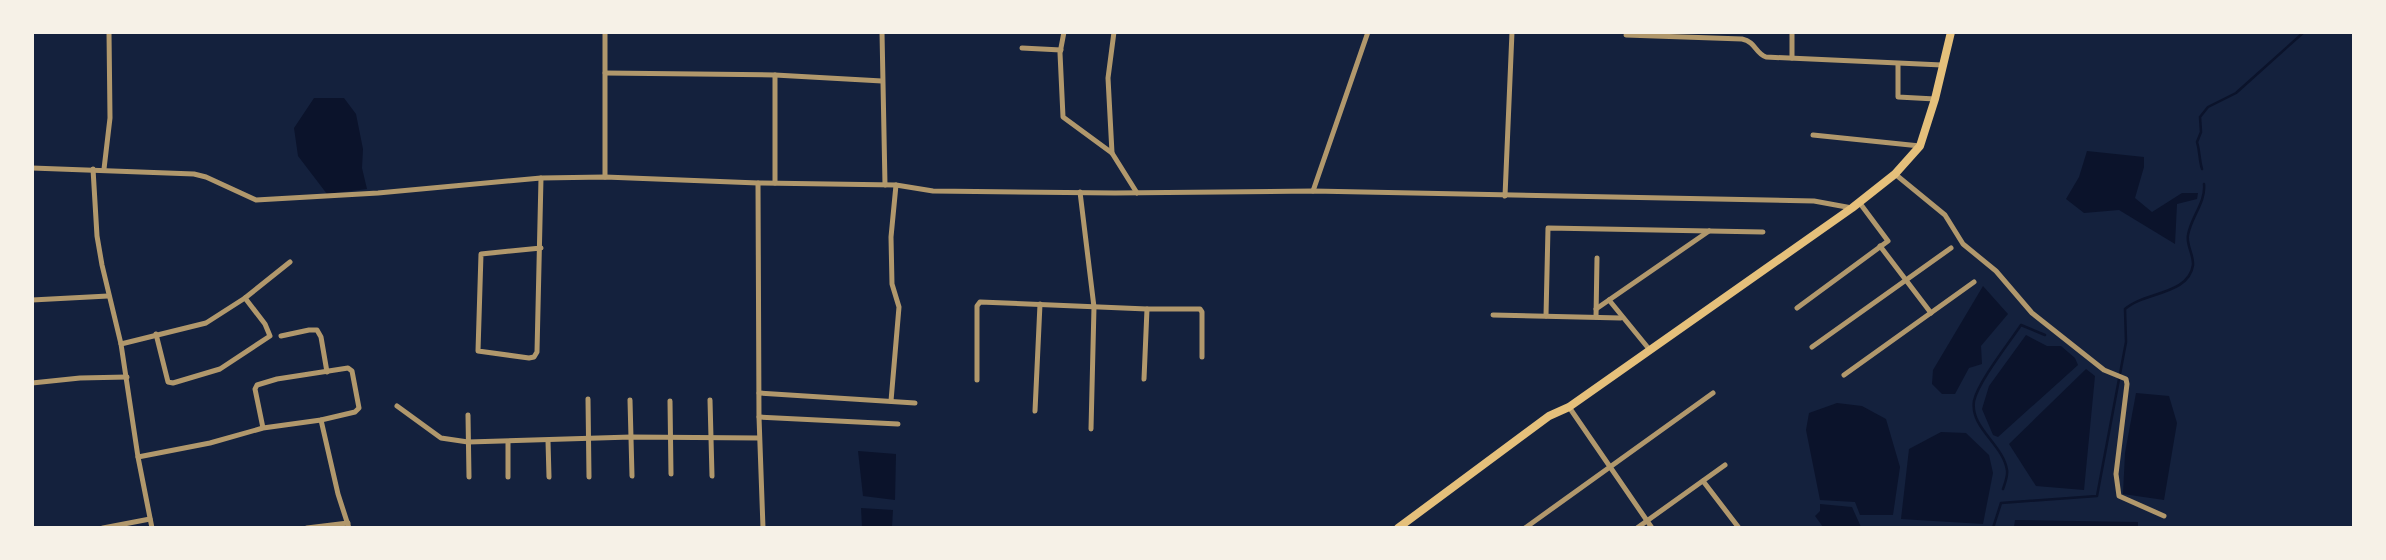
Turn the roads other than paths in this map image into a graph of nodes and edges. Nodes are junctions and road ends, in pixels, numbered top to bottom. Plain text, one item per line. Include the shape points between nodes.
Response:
1 (109, 32) edge
2 (605, 32) edge
3 (882, 32) edge
4 (1064, 32) edge
5 (1114, 32) edge
6 (1368, 32) edge
7 (1512, 32) edge
8 (1792, 32) edge
9 (1951, 32) edge
10 (1626, 35) dead end
11 (1669, 35) edge
12 (1703, 35) edge
13 (1022, 48) dead end
14 (1061, 50) junction
15 (1792, 58) junction
16 (1898, 64) junction
17 (1942, 65) junction
18 (605, 72) junction
19 (775, 75) junction
20 (882, 81) junction
21 (1935, 99) junction
22 (1813, 134) dead end
23 (1920, 146) junction
24 (1112, 153) junction
25 (32, 168) edge
26 (93, 169) junction
27 (104, 169) junction
28 (1895, 174) junction
29 (605, 177) junction
30 (541, 178) junction
31 (758, 183) junction
32 (775, 183) junction
33 (885, 185) junction
34 (896, 185) junction
35 (1313, 191) junction
36 (1080, 192) junction
37 (1137, 193) junction
38 (1505, 196) junction
39 (1856, 205) junction
40 (1709, 231) junction
41 (1763, 232) dead end
42 (1880, 246) junction
43 (541, 248) junction
44 (1951, 248) dead end
45 (1597, 258) dead end
46 (290, 262) dead end
47 (1906, 280) junction
48 (1974, 282) dead end
49 (108, 296) junction
50 (245, 298) junction
51 (32, 300) edge
52 (1609, 300) junction
53 (1040, 304) junction
54 (1094, 307) junction
55 (1797, 308) dead end
56 (1147, 309) junction
57 (1596, 309) junction
58 (1931, 313) junction
59 (1493, 315) dead end
60 (1546, 316) junction
61 (1596, 317) junction
62 (1621, 318) junction
63 (156, 334) junction
64 (281, 336) dead end
65 (121, 344) junction
66 (1812, 347) dead end
67 (1649, 349) junction
68 (1202, 356) dead end
69 (327, 372) junction
70 (1844, 375) dead end
71 (126, 377) junction
72 (1144, 379) dead end
73 (977, 380) dead end
74 (32, 383) edge
75 (1713, 393) dead end
76 (759, 394) junction
77 (588, 399) dead end
78 (630, 400) dead end
79 (710, 400) dead end
80 (670, 401) dead end
81 (891, 401) junction
82 (915, 402) dead end
83 (397, 406) dead end
84 (1569, 407) junction
85 (1035, 411) dead end
86 (468, 415) dead end
87 (759, 418) junction
88 (321, 420) junction
89 (898, 424) dead end
90 (263, 428) junction
91 (1091, 429) dead end
92 (631, 437) junction
93 (670, 437) junction
94 (711, 437) junction
95 (759, 438) junction
96 (589, 439) junction
97 (548, 441) junction
98 (468, 442) junction
99 (508, 442) junction
100 (138, 457) junction
101 (1725, 464) dead end
102 (1610, 467) junction
103 (671, 474) dead end
104 (632, 476) dead end
105 (712, 476) dead end
106 (469, 477) dead end
107 (508, 477) dead end
108 (549, 477) dead end
109 (590, 477) dead end
110 (1703, 481) junction
111 (2164, 516) dead end
112 (150, 519) junction
113 (1647, 520) junction
114 (349, 525) edge
115 (103, 528) edge
116 (152, 528) edge
117 (307, 528) edge
118 (763, 528) edge
119 (1398, 528) edge
120 (1525, 528) edge
121 (1637, 528) edge
122 (1652, 528) edge
123 (1739, 528) edge

1 - 27 street via 110,118
2 - 18 street
3 - 20 street
4 - 14 street
5 - 24 street via 1108,78
6 - 35 street
7 - 38 street
8 - 15 street
9 - 17 main road
10 - 11 street
11 - 12 street
12 - 15 street via 1750,41 1762,55
13 - 14 street
14 - 24 street via 1063,117
15 - 16 street
16 - 17 street
16 - 21 street via 1898,97
17 - 21 main road
18 - 19 street
18 - 29 street
19 - 20 street
19 - 32 street
20 - 33 street
21 - 23 main road
22 - 23 street
23 - 28 main road
24 - 37 street
25 - 26 street
26 - 27 street
26 - 49 street via 97,236
27 - 30 street via 200,175 256,200
28 - 39 main road
28 - 111 street via 1945,215 1963,244 1996,271 2032,313 2104,370 2126,379 2128,384 2116,474 2119,496
29 - 30 street
29 - 31 street
30 - 43 street
31 - 32 street
31 - 76 street
32 - 33 street
33 - 34 street
34 - 36 street via 933,190
34 - 81 street via 891,238 892,284 899,307
35 - 37 street
35 - 38 street
36 - 37 street
36 - 54 street
38 - 39 street via 1814,201
39 - 42 street via 1888,241
39 - 67 main road
40 - 41 street
40 - 52 street
40 - 60 street via 1548,228
42 - 47 street
42 - 55 street
43 - 43 street via 537,352 529,358 478,351 481,254
44 - 47 street
45 - 57 street
46 - 50 street
47 - 58 street
47 - 66 street
48 - 58 street
49 - 51 street
49 - 65 street
50 - 63 street via 206,323
50 - 63 street via 270,336 220,369 168,382
52 - 57 street
52 - 62 street
53 - 54 street
53 - 73 street via 978,303
53 - 85 street
54 - 56 street
54 - 91 street
56 - 68 street via 1202,310
56 - 72 street
57 - 61 street
58 - 70 street
59 - 60 street
60 - 61 street
61 - 62 street
62 - 67 street
63 - 65 street
64 - 69 street via 317,330
65 - 71 street
67 - 84 main road
69 - 88 street via 348,368 352,371 359,408 355,412
69 - 90 street via 257,384 255,389
71 - 74 street
71 - 100 street
75 - 102 street
76 - 81 street
76 - 87 street
77 - 96 street
78 - 92 street
79 - 94 street
80 - 93 street
81 - 82 street
83 - 98 street via 441,438
84 - 102 street
84 - 119 main road via 1549,416
86 - 98 street
87 - 89 street
87 - 95 street
88 - 90 street
88 - 114 street via 338,494
90 - 100 street via 210,443
92 - 93 street
92 - 96 street
92 - 104 street
93 - 94 street
93 - 103 street
94 - 95 street
94 - 105 street
95 - 118 street
96 - 97 street
96 - 109 street
97 - 99 street
97 - 108 street
98 - 99 street
98 - 106 street
99 - 107 street
100 - 112 street
101 - 110 street
102 - 113 street
102 - 120 street
110 - 113 street
110 - 123 street
112 - 115 street
112 - 116 street
113 - 121 street
113 - 122 street
114 - 117 street

